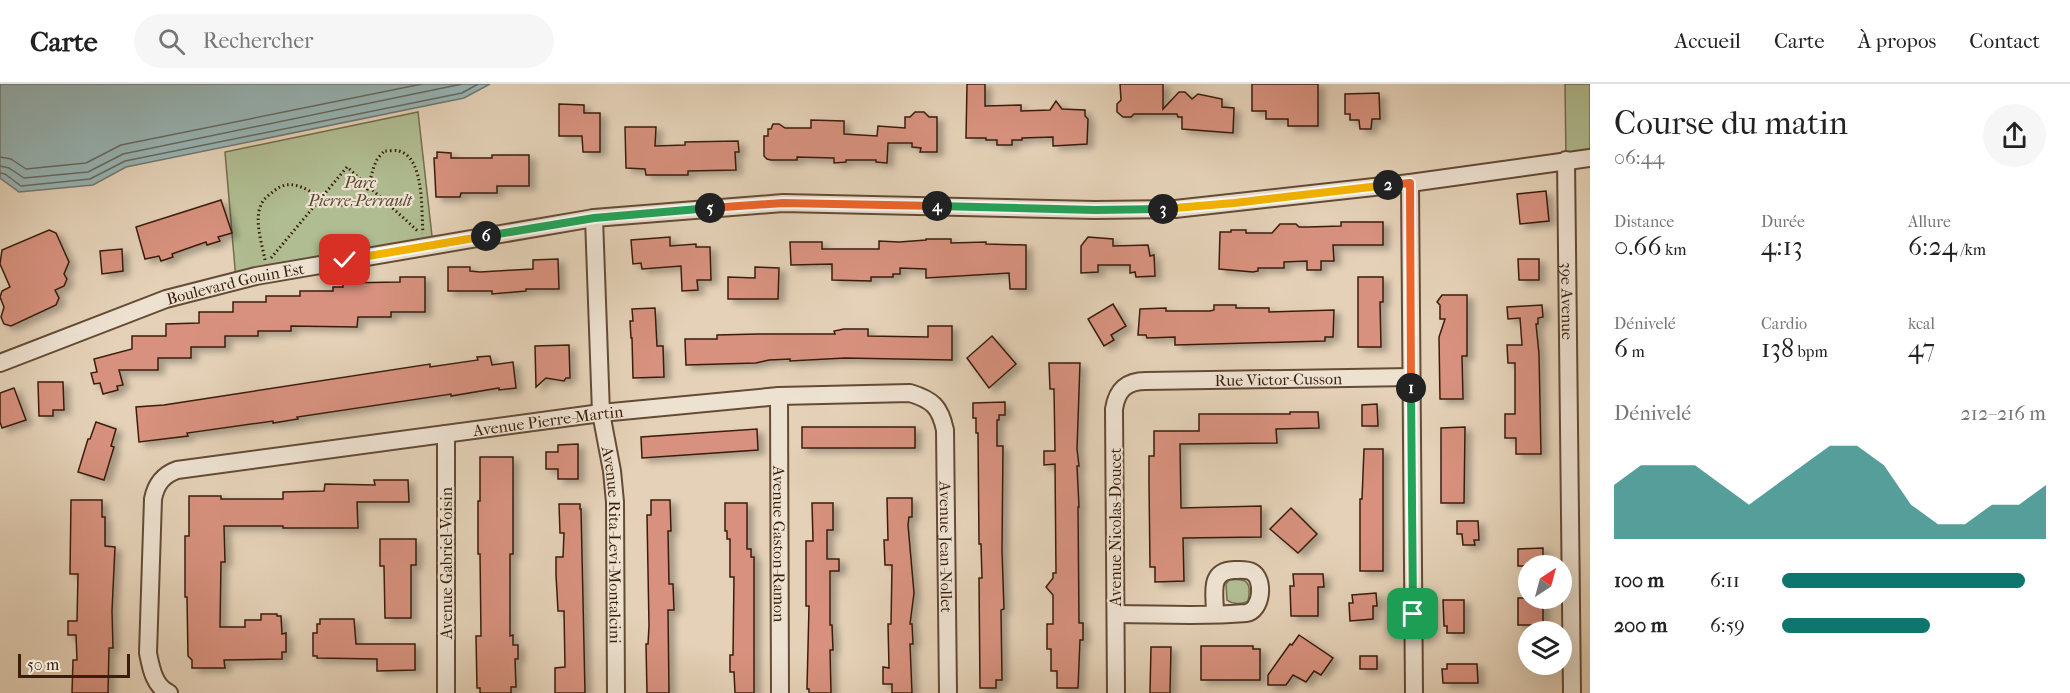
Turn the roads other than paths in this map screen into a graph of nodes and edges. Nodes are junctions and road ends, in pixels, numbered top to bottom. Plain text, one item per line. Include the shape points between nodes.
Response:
1 (1590, 158) edge
2 (1566, 160) junction
3 (1410, 183) junction
4 (594, 218) junction
5 (0, 363) edge
6 (1411, 377) junction
7 (1146, 381) joint
8 (779, 396) junction
9 (935, 405) joint
10 (601, 413) junction
11 (446, 434) junction
12 (1215, 613) dead end
13 (1116, 614) junction
14 (169, 693) edge
15 (446, 693) edge
16 (616, 693) edge
17 (780, 693) edge
18 (948, 693) edge
19 (1116, 693) edge
20 (1414, 693) edge
21 (1572, 693) edge

1 - 2 street, Boulevard Gouin Est
2 - 3 street, Boulevard Gouin Est
2 - 21 street, 39e Avenue
3 - 4 street, Boulevard Gouin Est via 1175,209 783,203
3 - 6 street
4 - 5 street, Boulevard Gouin Est via 256,276 166,299
4 - 10 street, Avenue Rita-Levi-Montalcini
6 - 7 street, Rue Victor-Cusson
6 - 20 street
7 - 13 street, Avenue Nicolas-Doucet via 1125,386 1115,402
8 - 9 street, Avenue Pierre-Martin via 910,393
8 - 10 street, Avenue Pierre-Martin
8 - 17 street, Avenue Gaston-Ramon
9 - 18 street, Avenue Jean-Nollet via 945,430
10 - 11 street, Avenue Pierre-Martin
10 - 16 street, Avenue Rita-Levi-Montalcini via 615,502
11 - 14 street, Avenue Pierre-Martin via 177,470 161,480 153,499 148,653 153,675 161,690
11 - 15 street, Avenue Gabriel-Voisin
12 - 13 street
13 - 19 street, Avenue Nicolas-Doucet

